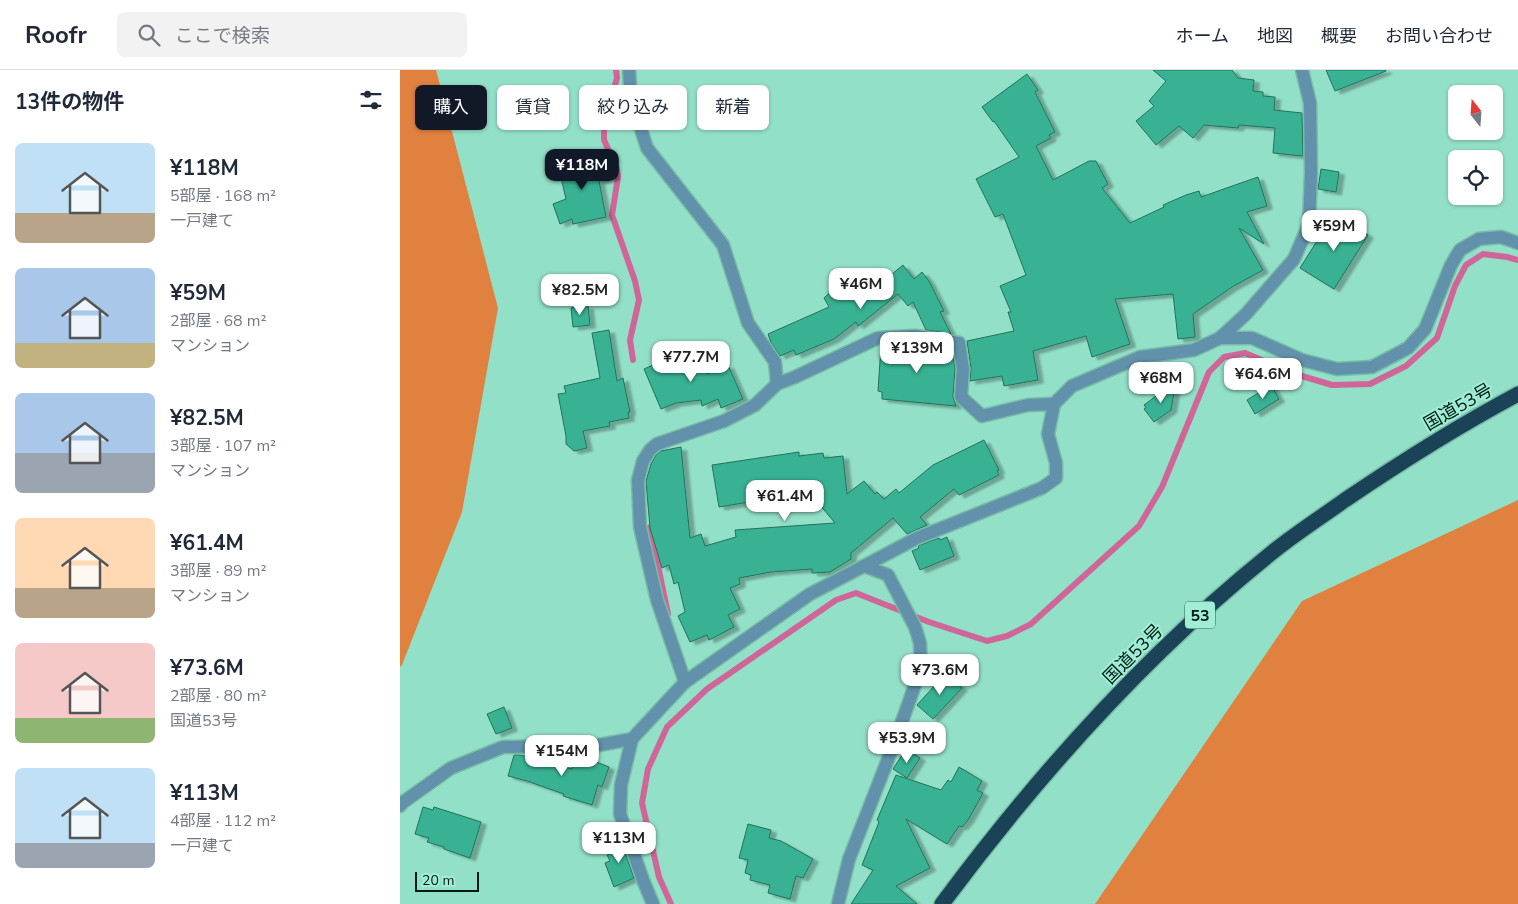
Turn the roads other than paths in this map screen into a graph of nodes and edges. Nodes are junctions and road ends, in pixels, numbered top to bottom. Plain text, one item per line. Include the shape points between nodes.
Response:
1 (629, 70) edge
2 (1302, 70) edge
3 (1518, 243) edge
4 (1220, 338) junction
5 (776, 384) junction
6 (1518, 394) edge
7 (1054, 404) junction
8 (864, 566) junction
9 (685, 682) junction
10 (632, 739) junction
11 (400, 806) edge
12 (653, 904) edge
13 (838, 904) edge
14 (942, 904) edge

1 - 5 street via 631,98 647,148 723,245 748,323 775,362
2 - 4 street via 1310,104 1309,224 1294,259 1246,314
3 - 4 street via 1501,237 1479,238 1460,250 1425,329 1408,348 1372,367 1338,369 1302,360 1252,338
4 - 7 street via 1194,350 1140,357 1072,386
5 - 7 street via 878,338 916,336 958,343 963,369 961,397 982,416 1028,405
5 - 9 street via 755,405 724,421 657,444 643,461 638,480 640,527 657,600
6 - 14 highway, 国道53号 / 53 via 1352,496 1270,554 1210,605 1151,661 1041,778
7 - 8 street via 1048,434 1056,463 1056,478 1042,488 917,538
8 - 9 street via 810,594
8 - 13 street via 888,575 898,592 920,643 921,668 848,859
9 - 10 street
10 - 11 street via 599,745 503,747 451,768
10 - 12 street via 621,785 620,814

